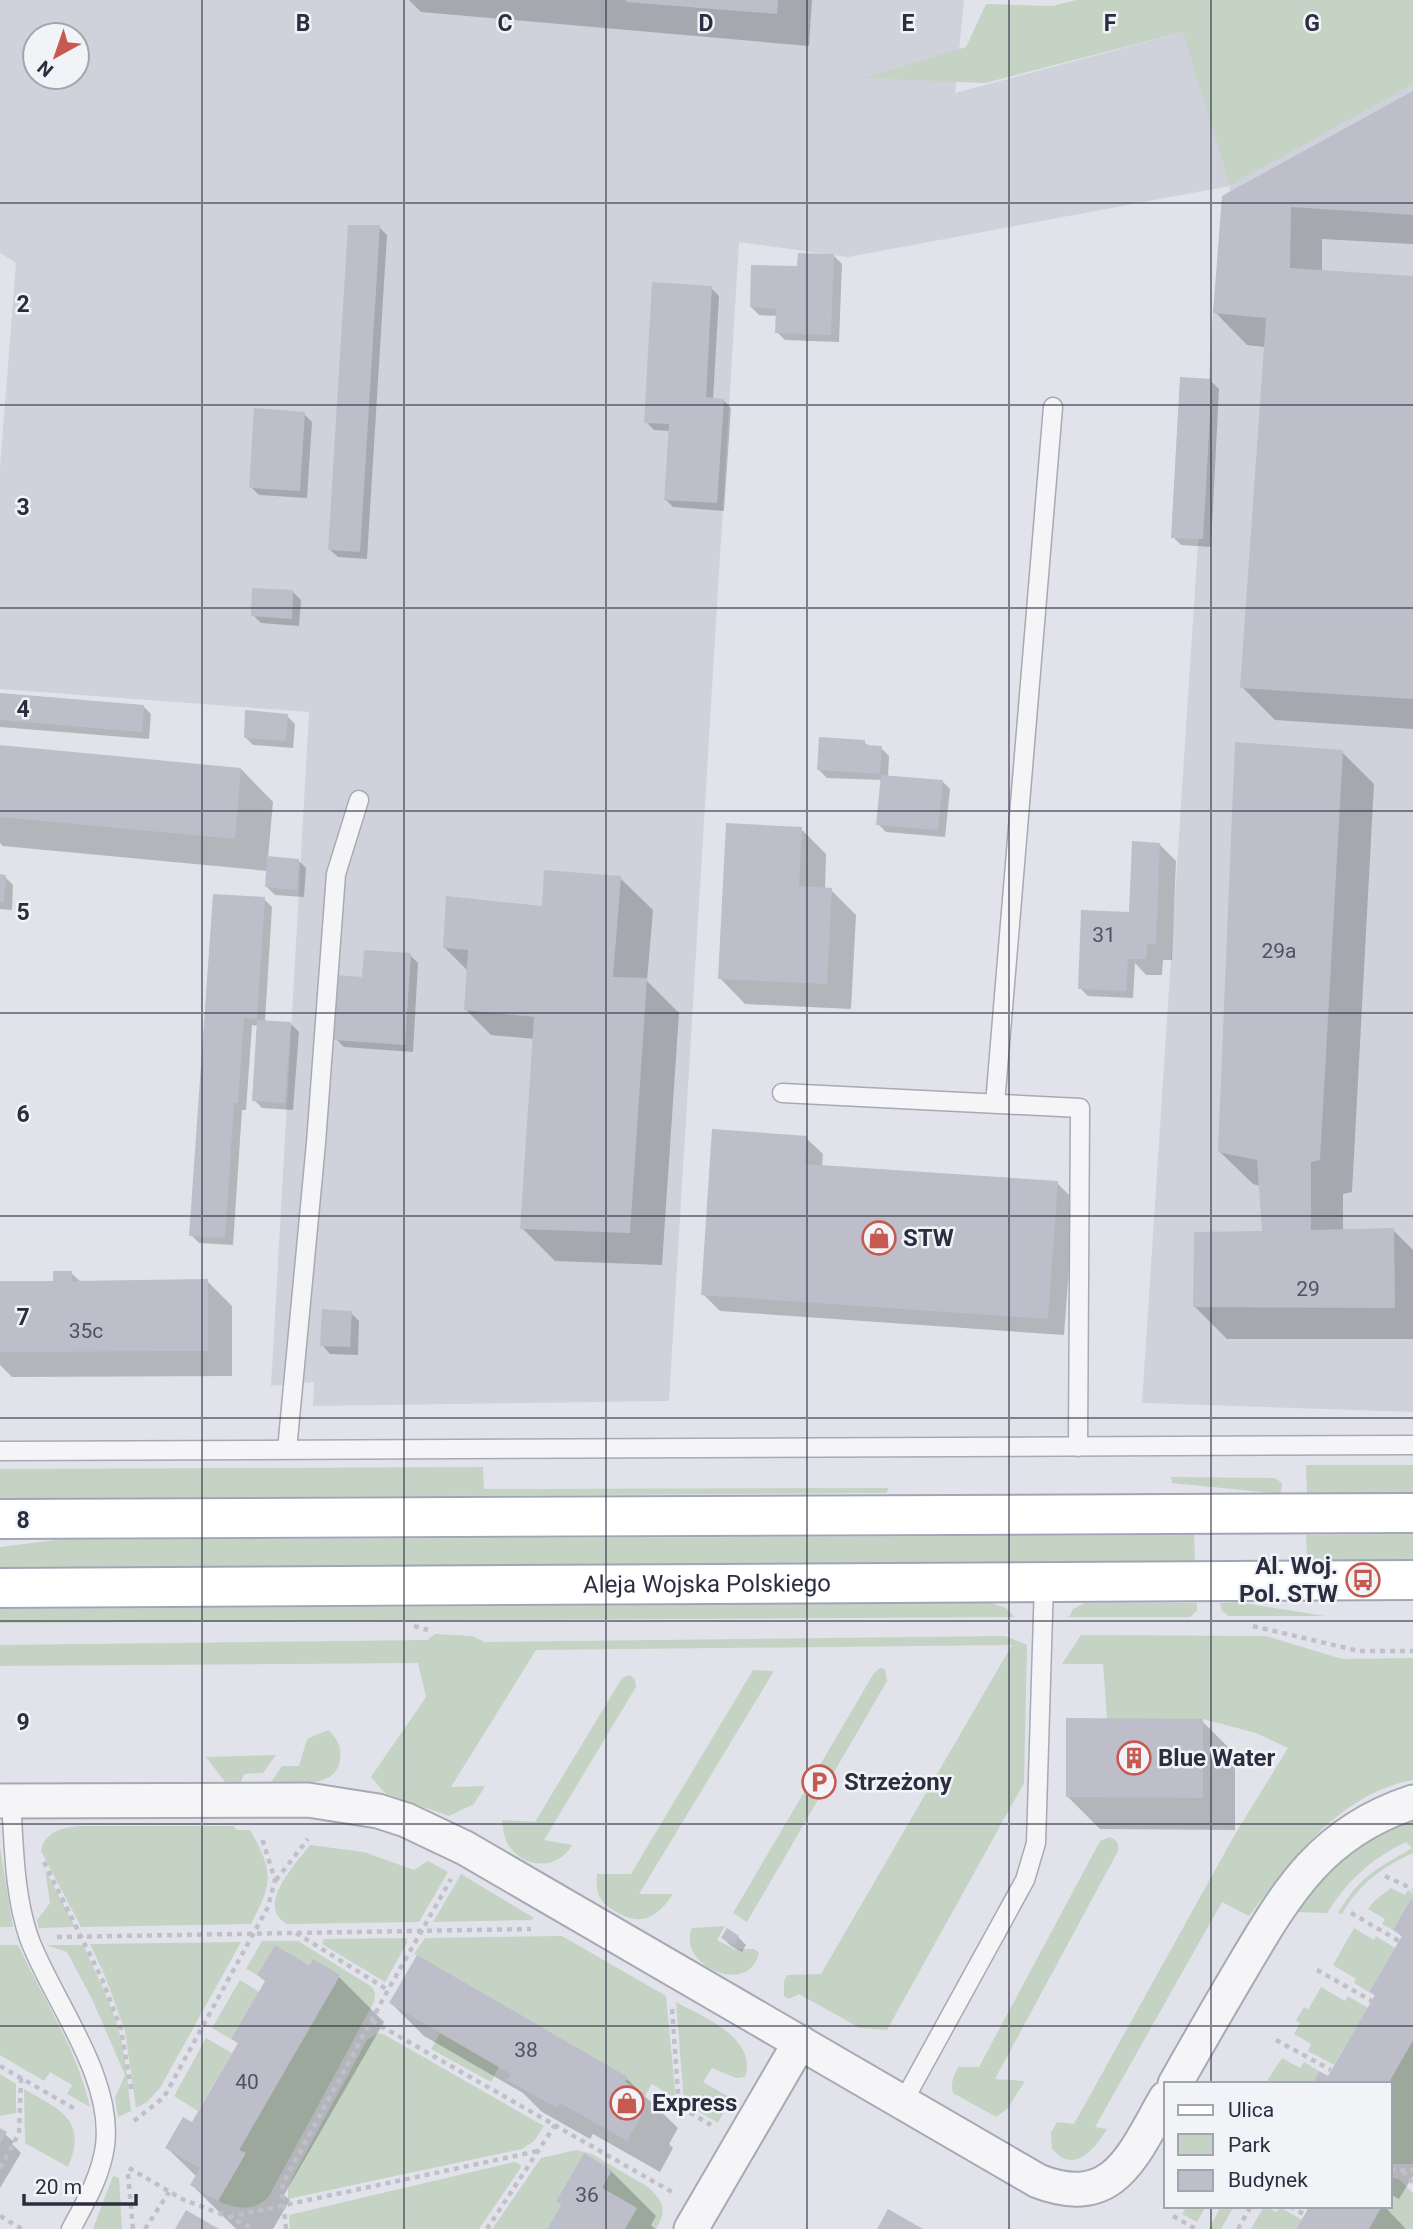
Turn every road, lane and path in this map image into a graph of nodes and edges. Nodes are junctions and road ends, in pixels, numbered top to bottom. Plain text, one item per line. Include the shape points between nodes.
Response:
1 (1054, 407) dead end
2 (359, 800) dead end
3 (782, 1093) dead end
4 (995, 1104) junction
5 (1413, 1445) edge
6 (1078, 1447) junction
7 (287, 1450) junction
8 (0, 1451) edge
9 (1413, 1513) edge
10 (0, 1519) edge
11 (1413, 1580) edge
12 (1044, 1582) junction
13 (0, 1588) edge
14 (1253, 1626) dead end
15 (1413, 1651) edge
16 (5, 1801) edge
17 (1413, 1802) edge
18 (260, 1831) dead end
19 (308, 1839) dead end
20 (40, 1859) dead end
21 (457, 1869) dead end
22 (1385, 1876) dead end
23 (275, 1880) junction
24 (1413, 1889) edge
25 (1351, 1913) dead end
26 (540, 1929) dead end
27 (421, 1931) junction
28 (255, 1933) junction
29 (296, 1933) junction
30 (83, 1936) junction
31 (29, 1937) junction
32 (1399, 1941) dead end
33 (1318, 1970) dead end
34 (388, 1990) junction
35 (1372, 2001) dead end
36 (671, 2004) dead end
37 (372, 2021) junction
38 (1276, 2040) dead end
39 (800, 2042) junction
40 (0, 2066) edge
41 (1331, 2070) dead end
42 (21, 2078) junction
43 (1176, 2082) edge
44 (1164, 2101) edge
45 (903, 2102) junction
46 (77, 2111) dead end
47 (135, 2120) junction
48 (555, 2125) junction
49 (125, 2128) dead end
50 (722, 2131) dead end
51 (538, 2151) junction
52 (0, 2168) edge
53 (1392, 2170) edge
54 (1403, 2170) junction
55 (1413, 2170) edge
56 (1413, 2183) edge
57 (169, 2192) junction
58 (284, 2206) junction
59 (1250, 2208) edge
60 (1293, 2208) edge
61 (687, 2214) edge
62 (1305, 2215) dead end
63 (0, 2216) edge
64 (1172, 2216) dead end
65 (229, 2217) junction
66 (22, 2229) edge
67 (71, 2229) edge
68 (133, 2229) edge
69 (145, 2229) edge
70 (254, 2229) edge
71 (286, 2229) edge
72 (486, 2229) edge
73 (1196, 2229) edge
74 (1238, 2229) edge

1 - 4 lane
2 - 7 lane via 336,874
3 - 4 lane
4 - 6 lane via 1080,1108
5 - 6 lane
6 - 7 lane
7 - 8 lane
9 - 10 main road
11 - 12 main road, Aleja Wojska Polskiego
12 - 13 main road, Aleja Wojska Polskiego
12 - 45 lane via 1032,1862
14 - 15 path via 1359,1651
16 - 31 lane
16 - 39 street via 272,1799 378,1811 465,1848
17 - 43 street via 1365,1821 1296,1882
18 - 23 path
19 - 23 path
20 - 30 path
21 - 27 path
22 - 24 path
23 - 28 path
25 - 32 path
26 - 27 path
27 - 29 path
27 - 34 path
28 - 29 path
28 - 30 path
28 - 47 path via 164,2097
29 - 34 path
30 - 31 path
30 - 47 path via 121,2029
31 - 67 lane via 88,2061 105,2121 99,2172
33 - 35 path
34 - 37 path
36 - 50 path via 679,2106
37 - 48 path
37 - 58 path via 284,2183
38 - 41 path
39 - 45 street
39 - 61 street
40 - 42 path
42 - 46 path
42 - 52 path via 19,2133
44 - 45 street via 1124,2168 1095,2188 1074,2190 1038,2181
47 - 49 path
48 - 51 path
48 - 61 path
51 - 58 path
51 - 72 path
53 - 54 path
54 - 55 path
54 - 56 path
57 - 65 path
57 - 68 path via 128,2167
57 - 69 path
58 - 65 path
58 - 71 path
59 - 74 path
60 - 62 path
63 - 66 path
64 - 73 path
65 - 70 path

